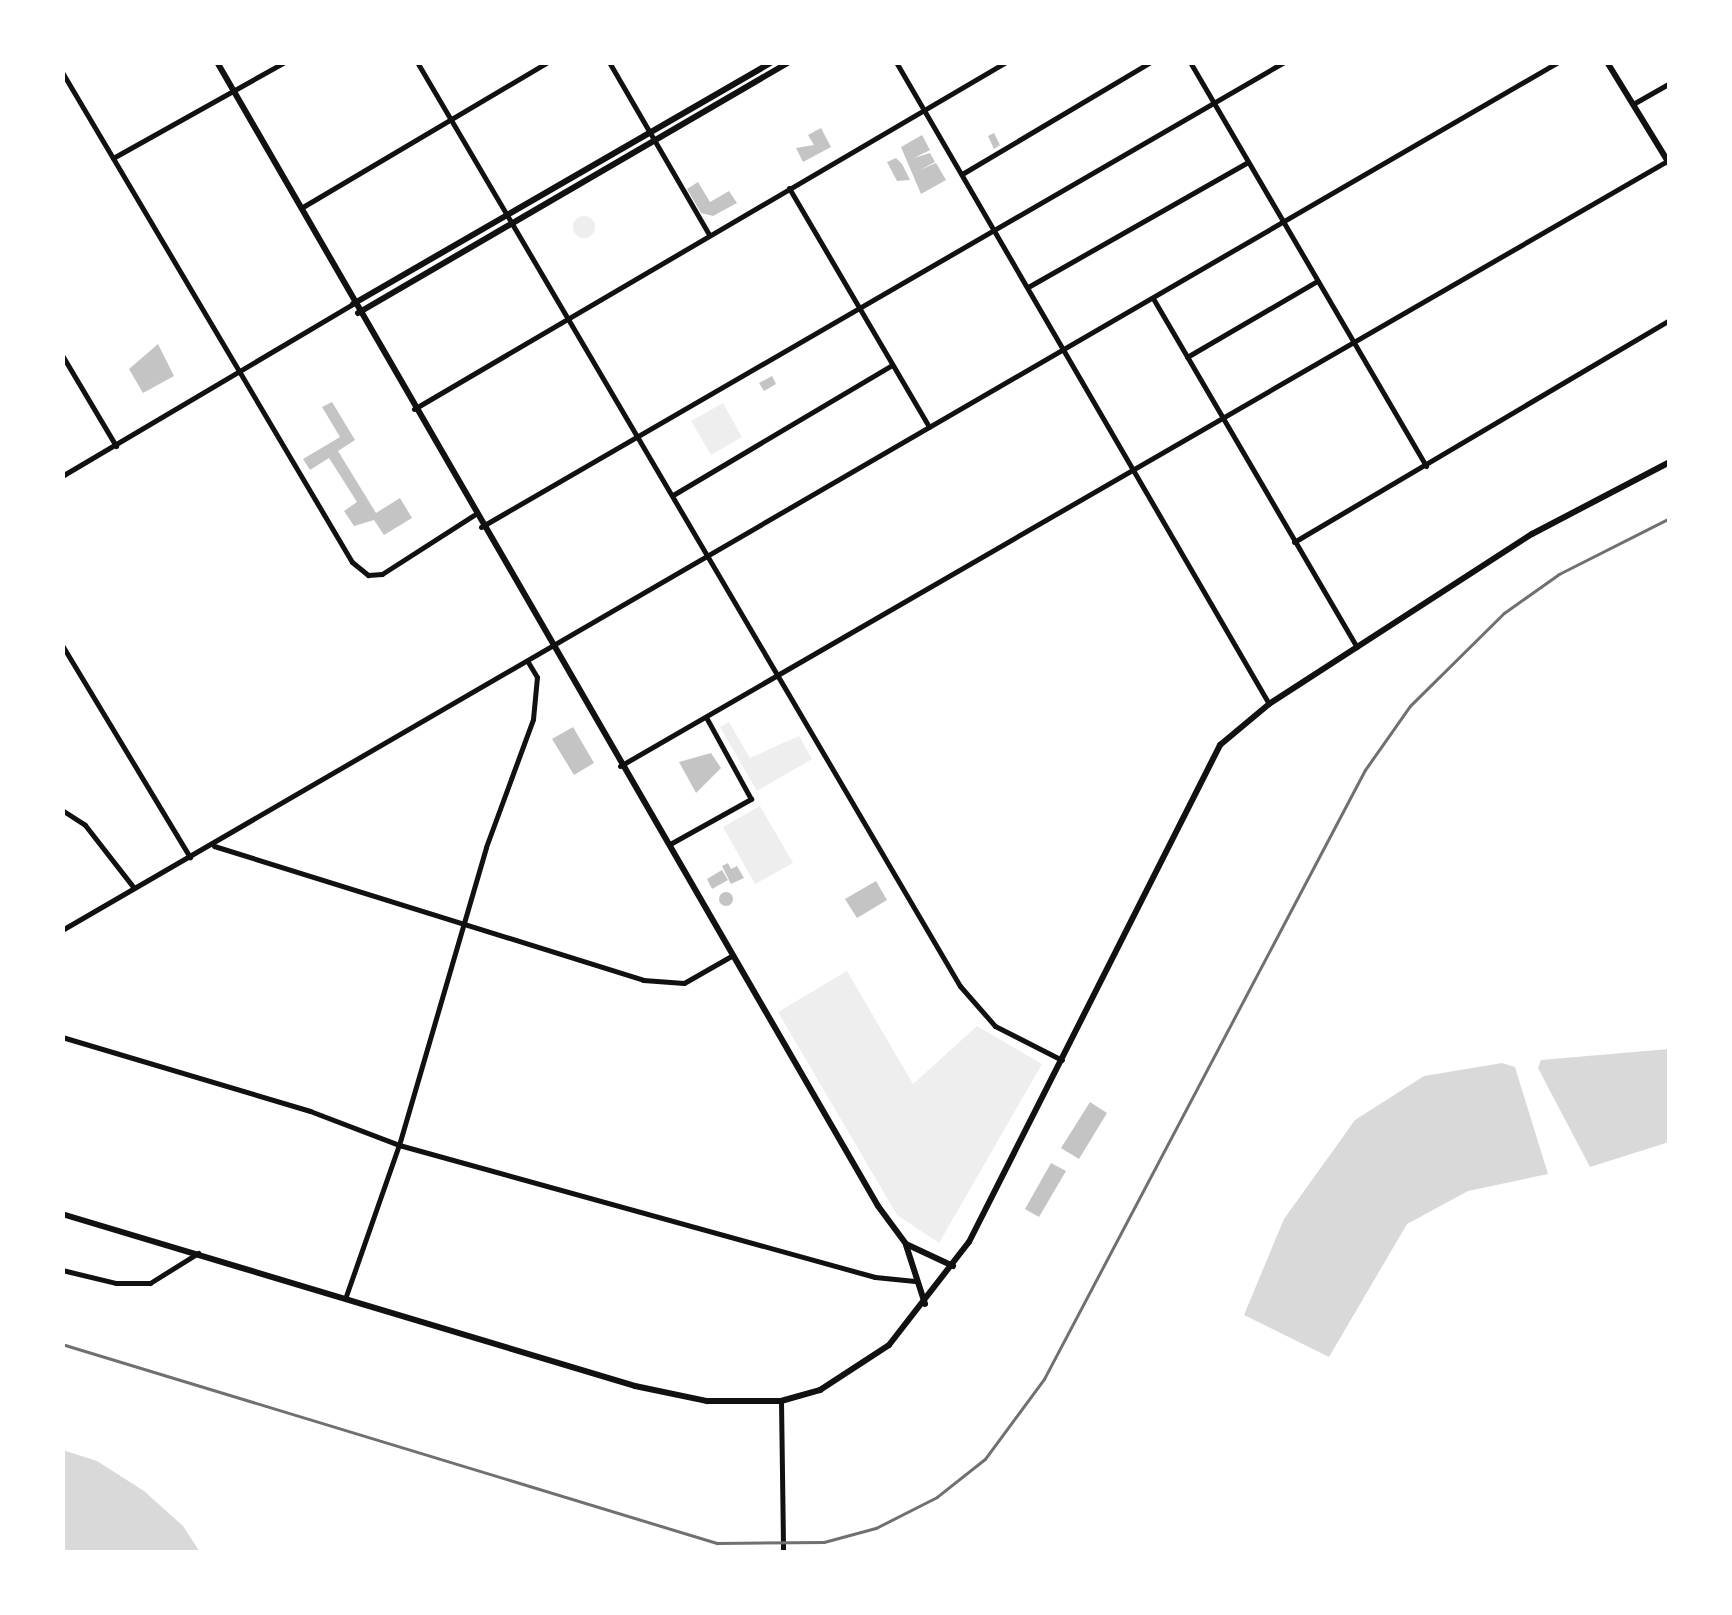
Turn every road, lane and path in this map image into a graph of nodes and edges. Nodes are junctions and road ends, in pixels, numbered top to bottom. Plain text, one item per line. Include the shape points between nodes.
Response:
1 (216, 62) edge
2 (285, 62) edge
3 (417, 62) edge
4 (548, 62) edge
5 (610, 62) edge
6 (772, 62) edge
7 (790, 62) edge
8 (896, 62) edge
9 (1006, 62) edge
10 (1151, 62) edge
11 (1190, 62) edge
12 (1284, 62) edge
13 (1558, 62) edge
14 (1607, 62) edge
15 (62, 72) edge
16 (1670, 83) edge
17 (234, 93) junction
18 (1213, 104) junction
19 (1633, 104) junction
20 (924, 110) junction
21 (450, 121) junction
22 (650, 133) junction
23 (656, 142) junction
24 (112, 158) junction
25 (1246, 162) junction
26 (1668, 163) edge
27 (962, 174) junction
28 (789, 188) junction
29 (300, 208) junction
30 (508, 216) junction
31 (1282, 222) junction
32 (514, 224) junction
33 (994, 230) junction
34 (708, 234) junction
35 (1317, 281) junction
36 (1028, 287) junction
37 (1154, 299) junction
38 (353, 304) junction
39 (859, 308) junction
40 (358, 313) junction
41 (339, 317) junction
42 (570, 317) junction
43 (1670, 320) edge
44 (1354, 344) junction
45 (1065, 352) junction
46 (62, 354) edge
47 (1187, 358) junction
48 (892, 365) junction
49 (242, 372) junction
50 (414, 409) junction
51 (1222, 419) junction
52 (930, 428) junction
53 (637, 435) junction
54 (116, 446) junction
55 (1670, 462) edge
56 (1426, 466) junction
57 (1134, 471) junction
58 (62, 476) edge
59 (673, 495) junction
60 (474, 515) junction
61 (481, 527) junction
62 (1294, 542) junction
63 (709, 554) junction
64 (62, 645) edge
65 (552, 647) junction
66 (1357, 647) junction
67 (528, 662) junction
68 (780, 677) junction
69 (1268, 704) junction
70 (707, 719) junction
71 (620, 766) junction
72 (62, 810) edge
73 (667, 845) junction
74 (214, 846) junction
75 (190, 858) junction
76 (134, 889) junction
77 (462, 927) junction
78 (62, 930) edge
79 (734, 954) junction
80 (62, 1037) edge
81 (1062, 1060) junction
82 (399, 1145) junction
83 (62, 1214) edge
84 (906, 1244) junction
85 (198, 1254) junction
86 (953, 1266) junction
87 (62, 1270) edge
88 (915, 1281) junction
89 (346, 1296) junction
90 (926, 1304) junction
91 (781, 1401) junction
92 (783, 1552) edge

1 - 17 street
2 - 17 street
3 - 21 street
4 - 21 street
5 - 22 street
6 - 22 street
7 - 23 street
8 - 20 street
9 - 20 street
10 - 27 street
11 - 18 street
12 - 18 street
13 - 31 street
14 - 19 street
15 - 24 street
16 - 19 street
17 - 24 street
17 - 29 street
18 - 25 street
18 - 33 street
19 - 26 street
20 - 27 street
20 - 28 street
21 - 29 street
21 - 30 street
22 - 23 street
22 - 30 street
23 - 32 street
23 - 34 street
24 - 49 street
25 - 31 street
25 - 36 street
26 - 44 street
27 - 33 street
28 - 34 street
28 - 39 street
29 - 38 street
30 - 32 street
30 - 38 street
31 - 35 street
31 - 37 street
32 - 40 street
32 - 42 street
33 - 36 street
33 - 39 street
34 - 42 street
35 - 44 street
35 - 47 street
36 - 45 street
37 - 45 street
37 - 47 street
38 - 40 street
38 - 41 street
39 - 48 street
39 - 53 street
40 - 41 street
40 - 50 street
41 - 49 street
42 - 50 street
42 - 53 street
43 - 56 street
44 - 51 street
44 - 56 street
45 - 52 street
45 - 57 street
46 - 54 street
47 - 51 street
48 - 52 street
48 - 59 street
49 - 54 street
49 - 60 street via 352,562 368,575 382,574
50 - 60 street
51 - 57 street
51 - 62 street
52 - 63 street
53 - 59 street
53 - 61 street
54 - 58 street
55 - 66 street via 1532,534
56 - 62 street
57 - 68 street
57 - 69 street
59 - 63 street
60 - 61 street
61 - 65 street
62 - 66 street
63 - 65 street
63 - 68 street
64 - 75 street
65 - 67 street
65 - 71 street
66 - 69 street
67 - 74 street
67 - 77 street via 537,676 533,718
68 - 70 street
68 - 81 street via 960,986 995,1026
69 - 81 street via 1230,734 1208,764
70 - 71 street
70 - 73 street via 750,798
71 - 73 street
72 - 76 street via 84,825
73 - 79 street
74 - 75 street
74 - 77 street
75 - 76 street
76 - 78 street
77 - 79 street via 668,983 695,979
77 - 82 street
79 - 84 street
80 - 82 street via 310,1110
81 - 86 street
82 - 88 street via 875,1277
82 - 89 street
83 - 85 street
84 - 86 street
84 - 88 street
85 - 87 street via 150,1282 116,1283
85 - 89 street
86 - 90 street
88 - 90 street
89 - 91 street via 636,1386 707,1402
90 - 91 street via 871,1363 820,1390
91 - 92 street

